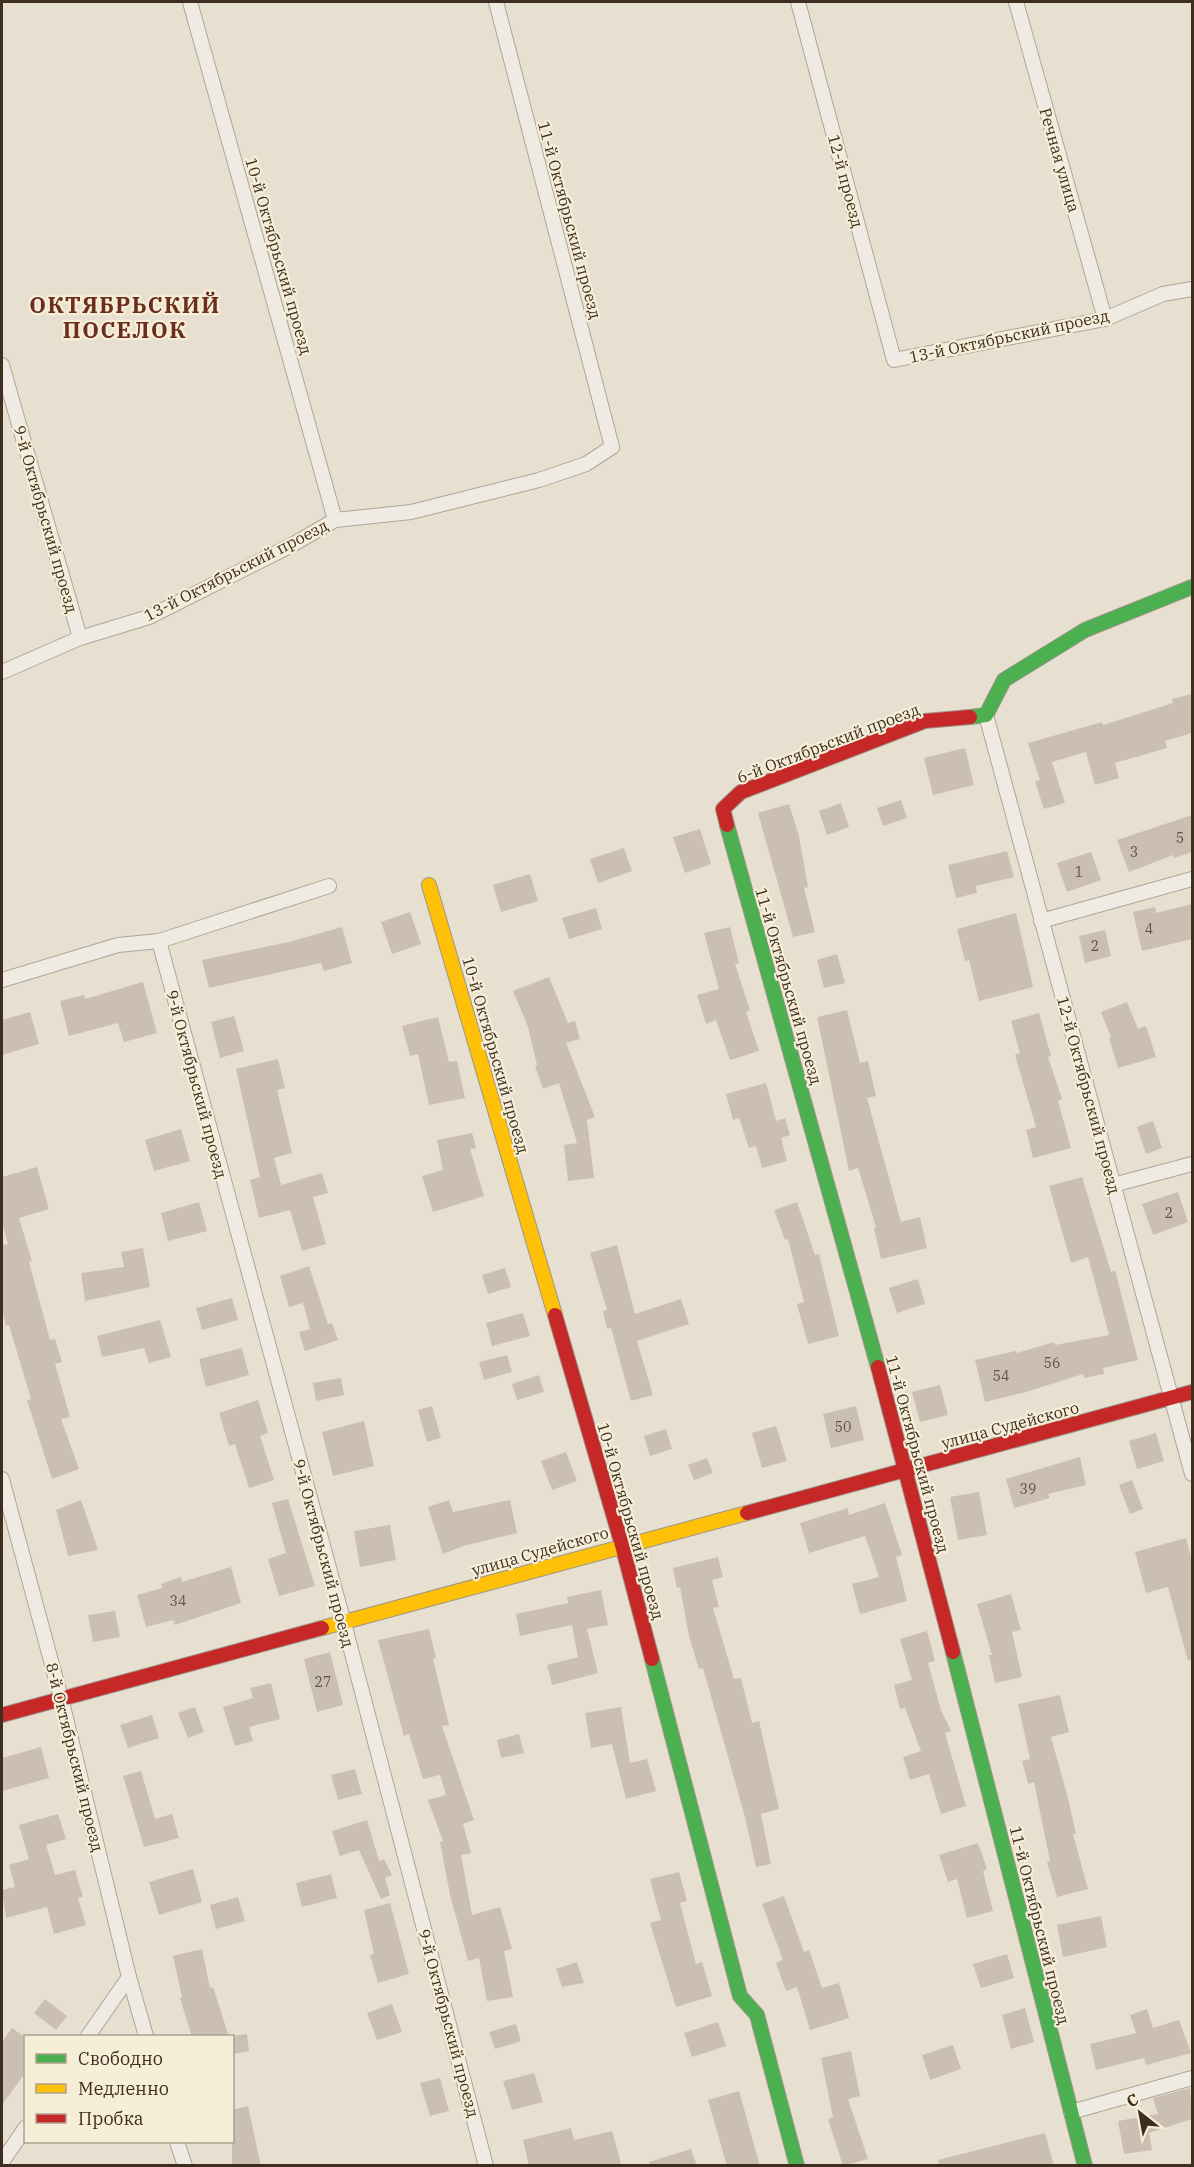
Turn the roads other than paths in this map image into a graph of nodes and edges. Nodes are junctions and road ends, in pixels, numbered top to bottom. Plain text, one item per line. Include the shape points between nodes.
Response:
1 (190, 2) edge
2 (496, 2) edge
3 (798, 2) edge
4 (1016, 2) edge
5 (1192, 289) edge
6 (1105, 319) junction
7 (894, 360) joint
8 (2, 365) edge
9 (612, 447) joint
10 (335, 520) junction
11 (1192, 587) edge
12 (80, 638) junction
13 (2, 672) edge
14 (986, 716) junction
15 (723, 808) joint
16 (1192, 879) edge
17 (429, 885) dead end
18 (329, 886) dead end
19 (1041, 921) junction
20 (159, 941) junction
21 (2, 980) edge
22 (1192, 1164) edge
23 (1113, 1185) junction
24 (1192, 1392) edge
25 (1171, 1397) junction
26 (907, 1471) junction
27 (1192, 1474) edge
28 (2, 1479) edge
29 (622, 1545) junction
30 (344, 1623) junction
31 (61, 1698) junction
32 (2, 1715) edge
33 (129, 1977) junction
34 (89, 2035) edge
35 (145, 2035) edge
36 (1192, 2078) edge
37 (1071, 2112) junction
38 (24, 2130) edge
39 (177, 2143) edge
40 (2, 2162) edge
41 (184, 2166) edge
42 (486, 2166) edge
43 (797, 2166) edge
44 (1085, 2166) edge

1 - 10 street, 10-й Октябрьский проезд
2 - 9 street, 11-й Октябрьский проезд
3 - 7 street, 12-й проезд
4 - 6 street, Речная улица
5 - 6 street, 13-й Октябрьский проезд via 1163,294
6 - 7 street, 13-й Октябрьский проезд
8 - 12 street, 9-й Октябрьский проезд
9 - 10 street, 13-й Октябрьский проезд via 586,464 528,482 411,512
10 - 12 street, 13-й Октябрьский проезд via 149,617
11 - 14 street via 1085,630 1005,680
12 - 13 street, 13-й Октябрьский проезд
14 - 15 street, 6-й Октябрьский проезд via 925,721 741,792
14 - 19 street, 12-й Октябрьский проезд
15 - 26 street, 11-й Октябрьский проезд
16 - 19 street
17 - 29 street, 10-й Октябрьский проезд
18 - 20 street
19 - 23 street, 12-й Октябрьский проезд
20 - 21 street via 118,945
20 - 30 street, 9-й Октябрьский проезд
22 - 23 street
23 - 25 street, 12-й Октябрьский проезд
24 - 25 street, улица Судейского
25 - 26 street, улица Судейского
25 - 27 street, 12-й Октябрьский проезд
26 - 29 street, улица Судейского
26 - 37 street, 11-й Октябрьский проезд
28 - 31 street, 8-й Октябрьский проезд
29 - 30 street, улица Судейского
29 - 43 street, 10-й Октябрьский проезд via 740,1996 757,2015
30 - 31 street, улица Судейского
30 - 42 street, 9-й Октябрьский проезд
31 - 32 street, улица Судейского
31 - 33 street, 8-й Октябрьский проезд
33 - 34 street
33 - 35 street, 8-й Октябрьский проезд
36 - 37 street
37 - 44 street, 11-й Октябрьский проезд
38 - 40 street
39 - 41 street

